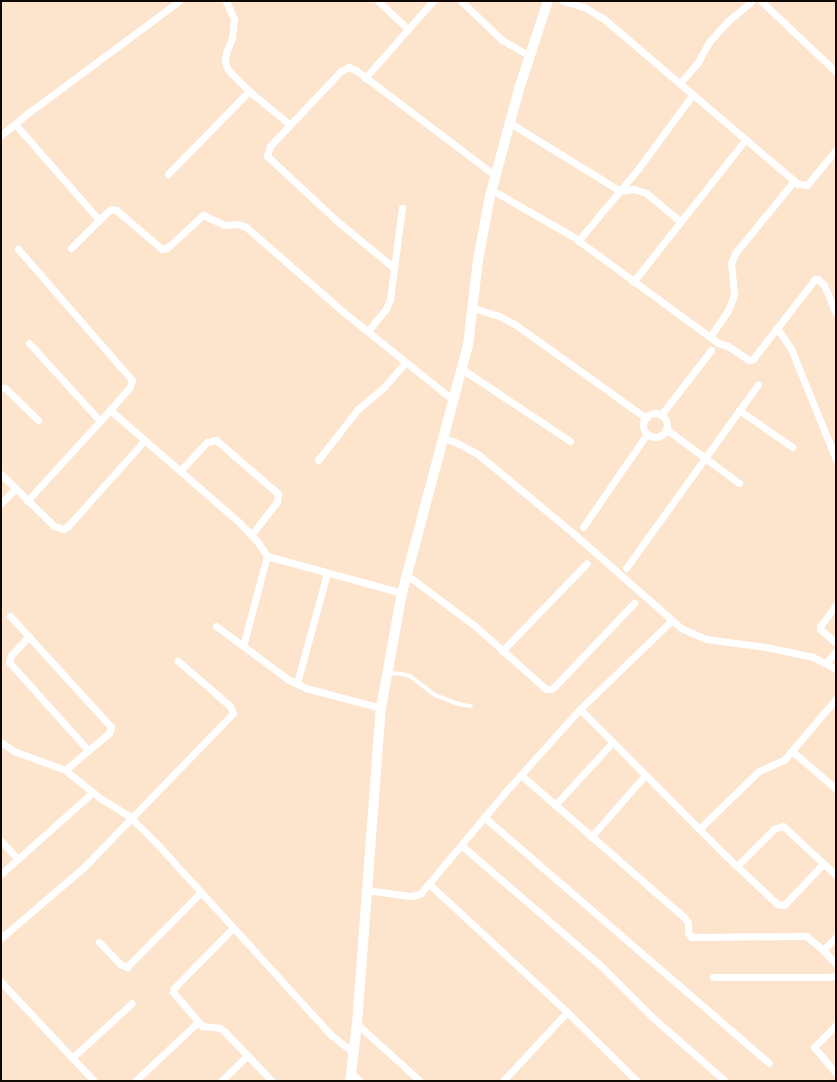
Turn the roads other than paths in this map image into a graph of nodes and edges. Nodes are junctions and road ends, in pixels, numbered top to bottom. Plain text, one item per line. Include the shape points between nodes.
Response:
1 (179, 1) edge
2 (226, 1) edge
3 (378, 1) edge
4 (433, 1) edge
5 (461, 1) edge
6 (548, 1) edge
7 (563, 1) edge
8 (752, 1) edge
9 (761, 1) edge
10 (408, 29) junction
11 (530, 56) junction
12 (836, 72) edge
13 (365, 78) junction
14 (680, 83) junction
15 (249, 92) junction
16 (693, 94) junction
17 (510, 123) junction
18 (15, 124) junction
19 (290, 124) junction
20 (1, 135) edge
21 (746, 139) junction
22 (836, 150) edge
23 (168, 174) dead end
24 (496, 176) junction
25 (794, 181) junction
26 (492, 190) junction
27 (620, 190) junction
28 (402, 208) dead end
29 (99, 220) junction
30 (681, 222) junction
31 (578, 241) junction
32 (71, 248) dead end
33 (18, 249) dead end
34 (394, 268) junction
35 (633, 282) junction
36 (473, 308) junction
37 (836, 313) edge
38 (777, 328) junction
39 (368, 331) junction
40 (710, 337) junction
41 (29, 343) dead end
42 (711, 350) dead end
43 (406, 362) junction
44 (462, 369) junction
45 (758, 384) dead end
46 (1, 388) edge
47 (453, 400) junction
48 (110, 410) junction
49 (739, 410) junction
50 (660, 415) junction
51 (646, 418) junction
52 (38, 420) dead end
53 (100, 421) junction
54 (666, 429) junction
55 (648, 434) junction
56 (443, 438) junction
57 (145, 440) junction
58 (570, 441) dead end
59 (792, 447) dead end
60 (704, 457) junction
61 (836, 459) edge
62 (318, 460) dead end
63 (180, 471) junction
64 (1, 474) edge
65 (739, 483) dead end
66 (15, 489) junction
67 (28, 502) junction
68 (1, 503) edge
69 (583, 528) dead end
70 (251, 535) junction
71 (268, 556) junction
72 (587, 563) dead end
73 (626, 568) dead end
74 (327, 573) junction
75 (407, 575) junction
76 (402, 593) junction
77 (634, 603) dead end
78 (836, 605) edge
79 (10, 616) dead end
80 (671, 621) junction
81 (216, 626) dead end
82 (29, 636) junction
83 (836, 643) edge
84 (243, 646) junction
85 (502, 651) junction
86 (836, 651) edge
87 (178, 661) dead end
88 (826, 663) junction
89 (836, 669) edge
90 (387, 673) junction
91 (297, 684) junction
92 (836, 699) edge
93 (472, 706) dead end
94 (381, 708) junction
95 (580, 709) junction
96 (1, 742) edge
97 (612, 742) junction
98 (88, 750) junction
99 (793, 752) junction
100 (65, 770) junction
101 (521, 775) junction
102 (645, 775) junction
103 (836, 789) edge
104 (93, 792) junction
105 (555, 805) junction
106 (130, 817) junction
107 (484, 817) junction
108 (699, 829) junction
109 (591, 837) junction
110 (1, 841) edge
111 (461, 845) junction
112 (18, 859) junction
113 (823, 864) junction
114 (737, 866) junction
115 (1, 874) edge
116 (836, 875) edge
117 (429, 884) junction
118 (366, 890) junction
119 (201, 892) junction
120 (234, 928) junction
121 (836, 937) edge
122 (1, 938) edge
123 (99, 942) dead end
124 (822, 950) junction
125 (836, 964) edge
126 (836, 976) edge
127 (713, 977) dead end
128 (1, 982) edge
129 (132, 1003) dead end
130 (567, 1012) junction
131 (198, 1022) junction
132 (356, 1024) junction
133 (836, 1025) edge
134 (354, 1052) junction
135 (248, 1056) junction
136 (72, 1058) junction
137 (769, 1063) dead end
138 (836, 1073) edge
139 (351, 1077) edge
140 (506, 1080) edge
141 (94, 1081) edge
142 (135, 1081) edge
143 (220, 1081) edge
144 (272, 1081) edge
145 (360, 1081) edge
146 (420, 1081) edge
147 (637, 1081) edge
148 (725, 1081) edge

1 - 18 street
2 - 15 street via 234,19 232,38 225,61 232,75
3 - 10 street
4 - 10 street
5 - 11 street via 502,40
6 - 11 street
7 - 14 street via 584,7 604,19
8 - 14 street via 728,21 709,42 698,62
9 - 12 street
10 - 13 street
11 - 17 street
13 - 19 street via 353,68 345,68
13 - 24 street
14 - 16 street
15 - 19 street
15 - 23 street
16 - 21 street
16 - 27 street
17 - 24 street
17 - 27 street
18 - 20 street
18 - 29 street
19 - 34 street via 270,146 267,152 269,159 337,222
21 - 25 street
21 - 30 street
22 - 25 street via 807,185 803,186
24 - 26 street
25 - 40 street via 736,252 731,263 734,295 728,310
26 - 31 street
26 - 36 street via 478,260
27 - 30 street via 634,189 646,193
27 - 31 street
28 - 34 street
29 - 32 street
29 - 39 street via 111,209 116,210 162,249 203,215 224,225 242,225
30 - 35 street
31 - 35 street
33 - 48 street via 132,380 130,387
34 - 39 street via 390,299 386,309
35 - 40 street
36 - 44 street
36 - 51 street via 499,316 516,325
37 - 38 street via 824,285 815,279
38 - 40 street via 751,360 728,346 718,344
38 - 61 street via 791,349
39 - 43 street
41 - 53 street
42 - 50 street
43 - 47 street
43 - 62 street via 384,387 358,409
44 - 47 street
44 - 58 street
45 - 49 street
46 - 52 street via 5,388
47 - 56 street
48 - 53 street
48 - 57 street
49 - 59 street
49 - 60 street
50 - 51 street via 653,414
50 - 54 street via 666,421
51 - 55 street via 644,424
53 - 67 street
54 - 55 street via 658,437
54 - 60 street
55 - 69 street
56 - 75 street
56 - 80 street via 479,455 573,533
57 - 63 street
57 - 67 street via 64,529 54,526
60 - 65 street
60 - 73 street
63 - 70 street
63 - 70 street via 207,442 216,440 274,490 279,499
64 - 66 street
66 - 67 street
66 - 68 street
70 - 71 street
71 - 74 street
71 - 84 street
72 - 85 street
74 - 76 street
74 - 91 street
75 - 76 street
75 - 85 street via 475,626
76 - 90 street
77 - 85 street via 551,689 542,687
78 - 83 street via 820,629
79 - 82 street
80 - 88 street via 693,635 706,639 766,647 813,657
80 - 95 street
81 - 84 street
82 - 98 street via 11,655 9,662
82 - 98 street via 111,727 109,733
84 - 91 street
86 - 88 street
87 - 106 street via 230,706 233,713
88 - 89 street
90 - 93 lane via 410,676 435,695 458,704
90 - 94 street
91 - 94 street
92 - 99 street
94 - 118 street
95 - 97 street
95 - 101 street
96 - 100 street via 14,751
97 - 102 street
97 - 105 street
98 - 100 street
99 - 103 street
99 - 108 street via 780,764 759,771
100 - 104 street
101 - 105 street
101 - 107 street
102 - 108 street
102 - 109 street
104 - 106 street
104 - 112 street
105 - 109 street
106 - 119 street
106 - 122 street via 79,871
107 - 111 street
107 - 137 street
108 - 114 street
109 - 124 street via 684,916 688,922 689,935 692,937 806,936
110 - 112 street
111 - 117 street
111 - 148 street via 599,964 651,1016
112 - 115 street
113 - 114 street via 786,829 778,826
113 - 114 street via 781,906
113 - 116 street
117 - 118 street via 416,896
117 - 130 street
118 - 132 street
119 - 120 street
119 - 123 street via 126,967
120 - 131 street via 173,990 174,995
120 - 134 street via 332,1035
121 - 124 street
124 - 125 street
126 - 127 street
128 - 136 street
129 - 136 street
130 - 140 street
130 - 147 street
131 - 135 street via 208,1028 220,1028
131 - 142 street
132 - 134 street
132 - 146 street
133 - 138 street via 814,1048
134 - 139 street
135 - 143 street
135 - 144 street
136 - 141 street
139 - 145 street

